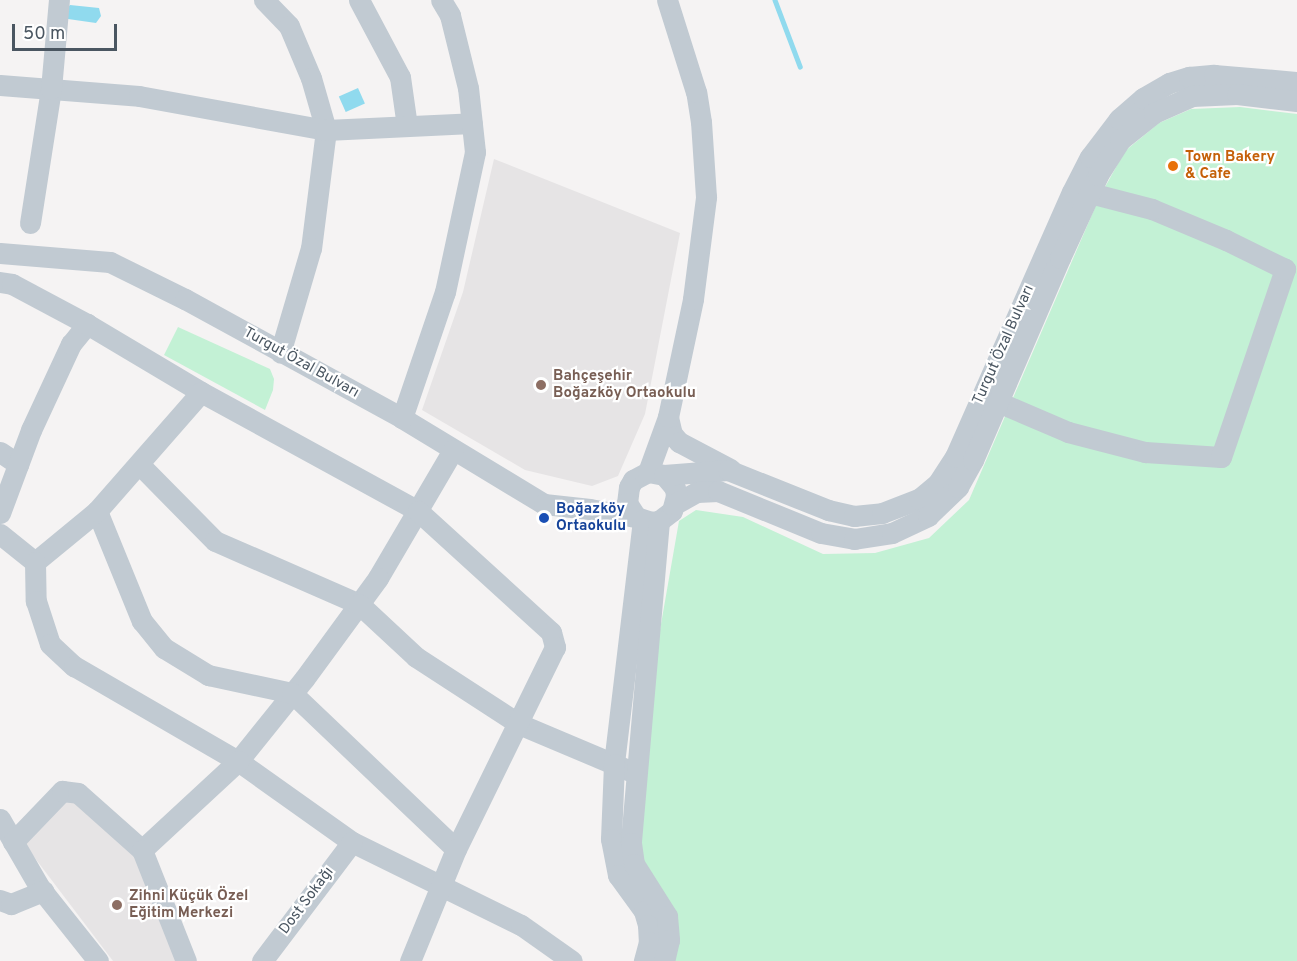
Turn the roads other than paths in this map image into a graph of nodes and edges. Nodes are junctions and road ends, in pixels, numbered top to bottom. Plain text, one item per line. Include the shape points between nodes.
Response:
1 (59, 0) edge
2 (264, 0) edge
3 (359, 0) edge
4 (441, 0) edge
5 (668, 0) edge
6 (1297, 82) edge
7 (0, 85) edge
8 (51, 89) junction
9 (1297, 101) edge
10 (472, 123) junction
11 (407, 126) junction
12 (326, 130) junction
13 (1090, 193) junction
14 (30, 222) dead end
15 (0, 253) edge
16 (0, 282) edge
17 (87, 324) junction
18 (280, 353) junction
19 (201, 392) junction
20 (998, 402) junction
21 (668, 417) junction
22 (402, 418) junction
23 (453, 450) junction
24 (0, 452) edge
25 (18, 464) junction
26 (139, 464) junction
27 (736, 472) junction
28 (656, 474) junction
29 (629, 487) junction
30 (675, 504) junction
31 (590, 509) junction
32 (97, 511) junction
33 (418, 511) junction
34 (0, 513) edge
35 (646, 519) junction
36 (0, 534) edge
37 (35, 562) junction
38 (359, 604) junction
39 (292, 693) junction
40 (519, 724) junction
41 (238, 761) junction
42 (615, 765) junction
43 (635, 773) junction
44 (0, 819) edge
45 (13, 842) junction
46 (352, 842) junction
47 (456, 849) junction
48 (142, 850) junction
49 (440, 887) junction
50 (43, 891) junction
51 (0, 900) edge
52 (98, 961) edge
53 (186, 961) edge
54 (262, 961) edge
55 (410, 961) edge
56 (572, 961) edge
57 (644, 961) edge
58 (664, 961) edge

1 - 8 street
2 - 12 street via 289,26 311,78
3 - 11 street via 400,77
4 - 10 street via 450,15 468,88
5 - 21 street via 696,92 706,197 693,299
6 - 27 street, Turgut Özal Bulvarı via 1214,75 1189,77 1157,90 1119,119 1080,174 955,458 929,493 896,509 855,516 828,510
7 - 8 street
8 - 12 street via 139,96
8 - 14 street
9 - 13 street, Turgut Özal Bulvarı via 1213,94 1192,96 1165,106 1120,140
10 - 11 street
10 - 22 street via 475,152 445,292
11 - 12 street
12 - 18 street via 311,248
13 - 20 street, Turgut Özal Bulvarı
13 - 20 street via 1152,210 1286,269 1221,457 1145,452 1068,432
15 - 18 street, Turgut Özal Bulvarı via 110,262
16 - 17 street via 12,284
17 - 19 street
17 - 25 street via 70,344
18 - 22 street, Turgut Özal Bulvarı
19 - 26 street
19 - 33 street
20 - 30 street, Turgut Özal Bulvarı via 958,487 928,516 892,533 871,538 837,537 718,491 697,492
21 - 27 street via 679,442
21 - 28 street
22 - 23 street, Turgut Özal Bulvarı
23 - 31 street, Turgut Özal Bulvarı via 544,504
23 - 33 street
24 - 25 street
25 - 34 street
26 - 32 street
26 - 38 street via 215,541
27 - 28 street, Turgut Özal Bulvarı via 723,469
28 - 29 street via 633,480
28 - 30 street via 675,488
29 - 31 street
29 - 35 street via 627,503
30 - 35 street via 672,511
31 - 35 street, Turgut Özal Bulvarı
32 - 37 street
32 - 39 street via 142,621 164,648 208,675
33 - 38 street
33 - 40 street via 551,632 555,647
35 - 42 street
35 - 43 street
36 - 37 street
37 - 41 street via 36,601 50,644 74,666
38 - 39 street
38 - 40 street via 416,657
39 - 41 street
39 - 47 street
40 - 42 street
40 - 47 street
41 - 46 street
41 - 48 street
42 - 43 street
42 - 57 street via 612,853 618,875 644,912 648,925 650,942
43 - 58 street via 631,843 634,864 667,916 669,940
44 - 45 street
45 - 48 street via 62,791 78,793
45 - 50 street
46 - 49 street
46 - 54 street, Dost Sokağı
47 - 49 street
48 - 53 street
49 - 55 street
49 - 56 street via 521,925
50 - 51 street via 11,904
50 - 52 street

